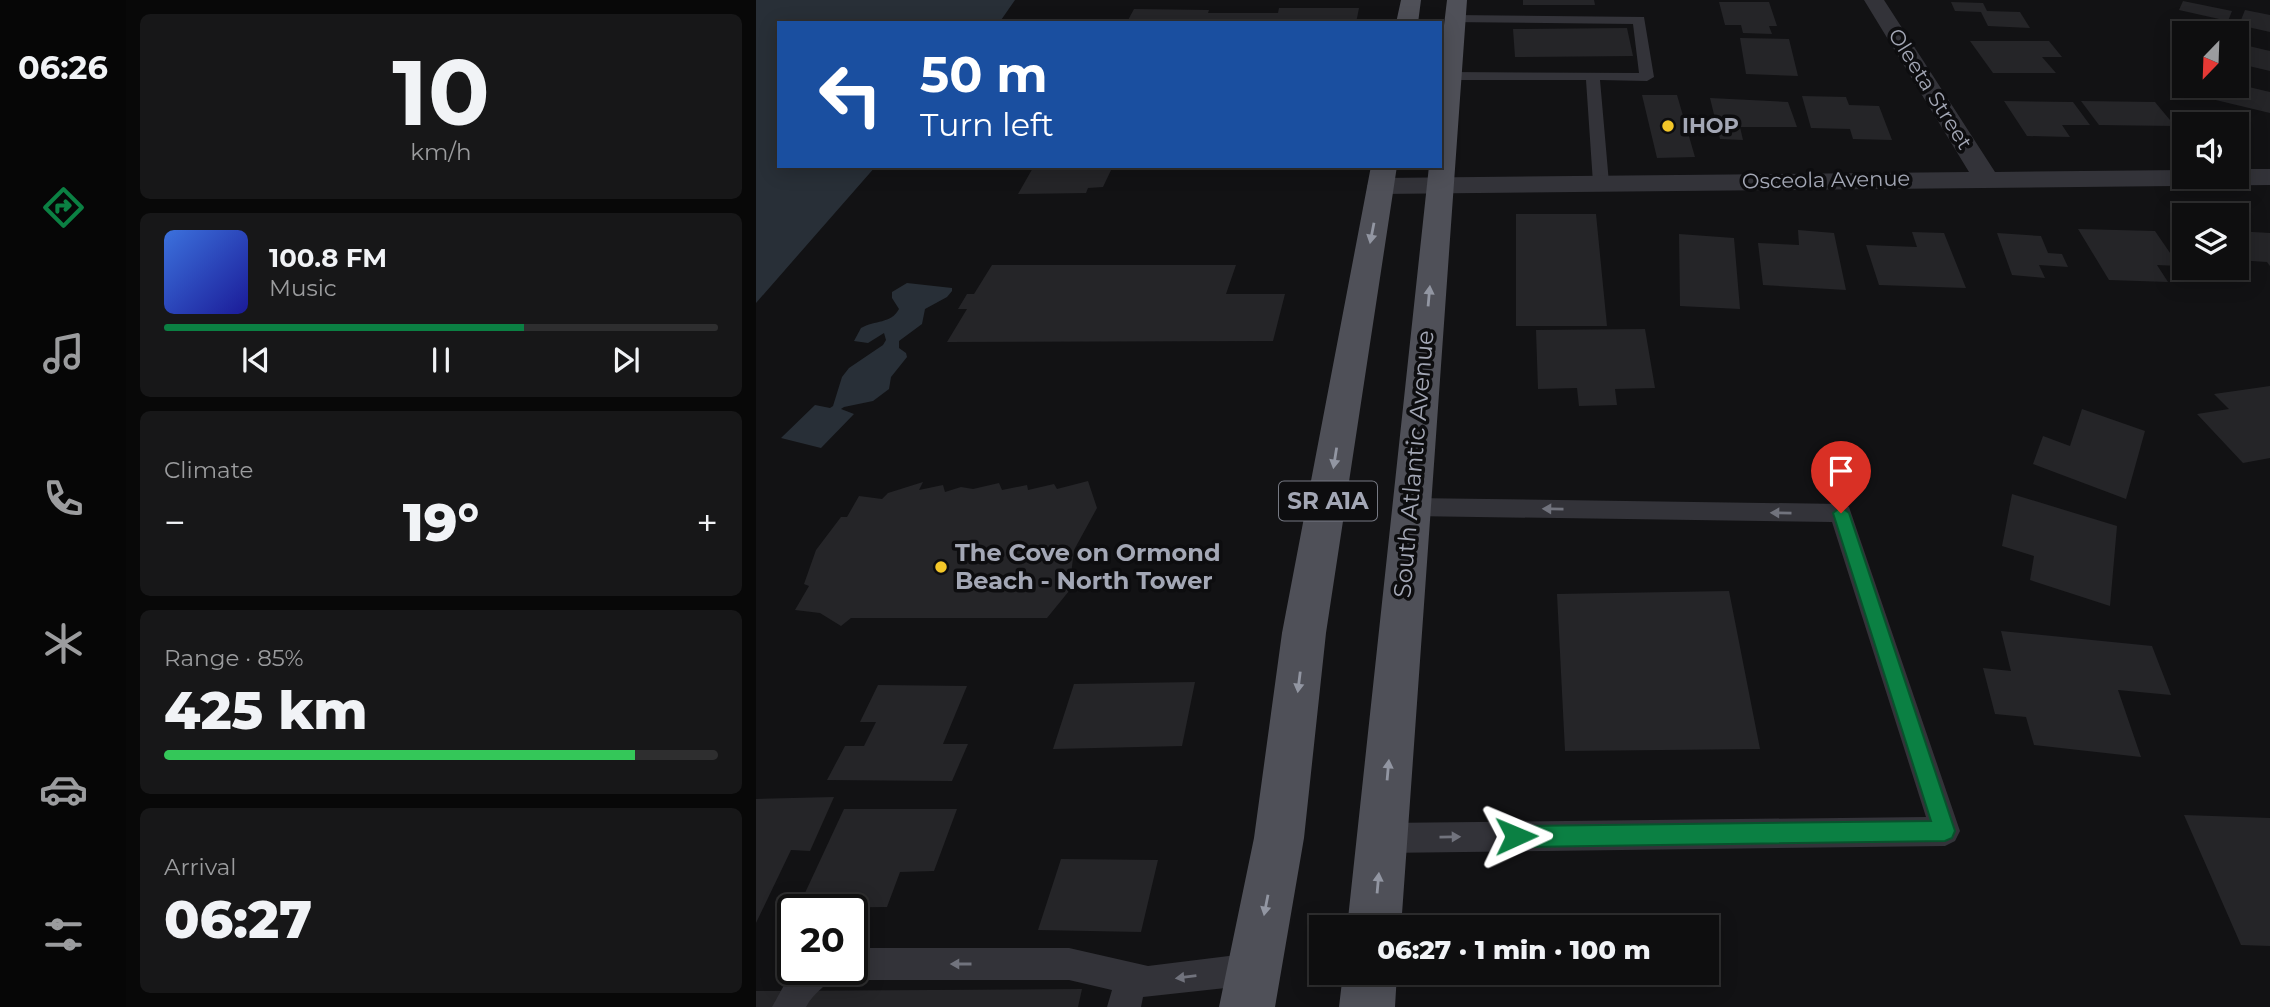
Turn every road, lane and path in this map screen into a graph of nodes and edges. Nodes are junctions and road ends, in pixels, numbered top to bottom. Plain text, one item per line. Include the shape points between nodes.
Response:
1 (1411, 0) edge
2 (1874, 0) edge
3 (1455, 10) edge
4 (1407, 21) edge
5 (1448, 76) junction
6 (1592, 76) junction
7 (1442, 158) edge
8 (1441, 168) edge
9 (1382, 176) edge
10 (2270, 177) edge
11 (1986, 178) junction
12 (1601, 183) junction
13 (1440, 185) junction
14 (1410, 507) junction
15 (1382, 838) junction
16 (1375, 915) edge
17 (868, 964) edge
18 (1369, 985) edge
19 (1250, 988) edge
20 (1128, 992) edge
21 (1367, 1007) edge

1 - 4 main road
2 - 11 street, Oleeta Street
3 - 5 main road, South Atlantic Avenue / SR A1A
3 - 6 lane via 1639,20 1647,77
5 - 6 lane
5 - 7 main road, South Atlantic Avenue / SR A1A
6 - 12 lane
8 - 13 main road, South Atlantic Avenue / SR A1A
9 - 13 street, Osceola Avenue
9 -> 19 main road, SR A1A via 1304,633 1279,838
10 - 11 street, Osceola Avenue
11 - 12 street, Osceola Avenue
12 - 13 street, Osceola Avenue
14 -> 13 main road, South Atlantic Avenue / SR A1A
15 -> 14 main road, South Atlantic Avenue / SR A1A
15 -> 14 lane via 1945,831 1841,513
16 -> 15 main road, South Atlantic Avenue / SR A1A
20 -> 17 lane via 1069,964
18 - 21 main road
19 -> 20 lane via 1148,982

